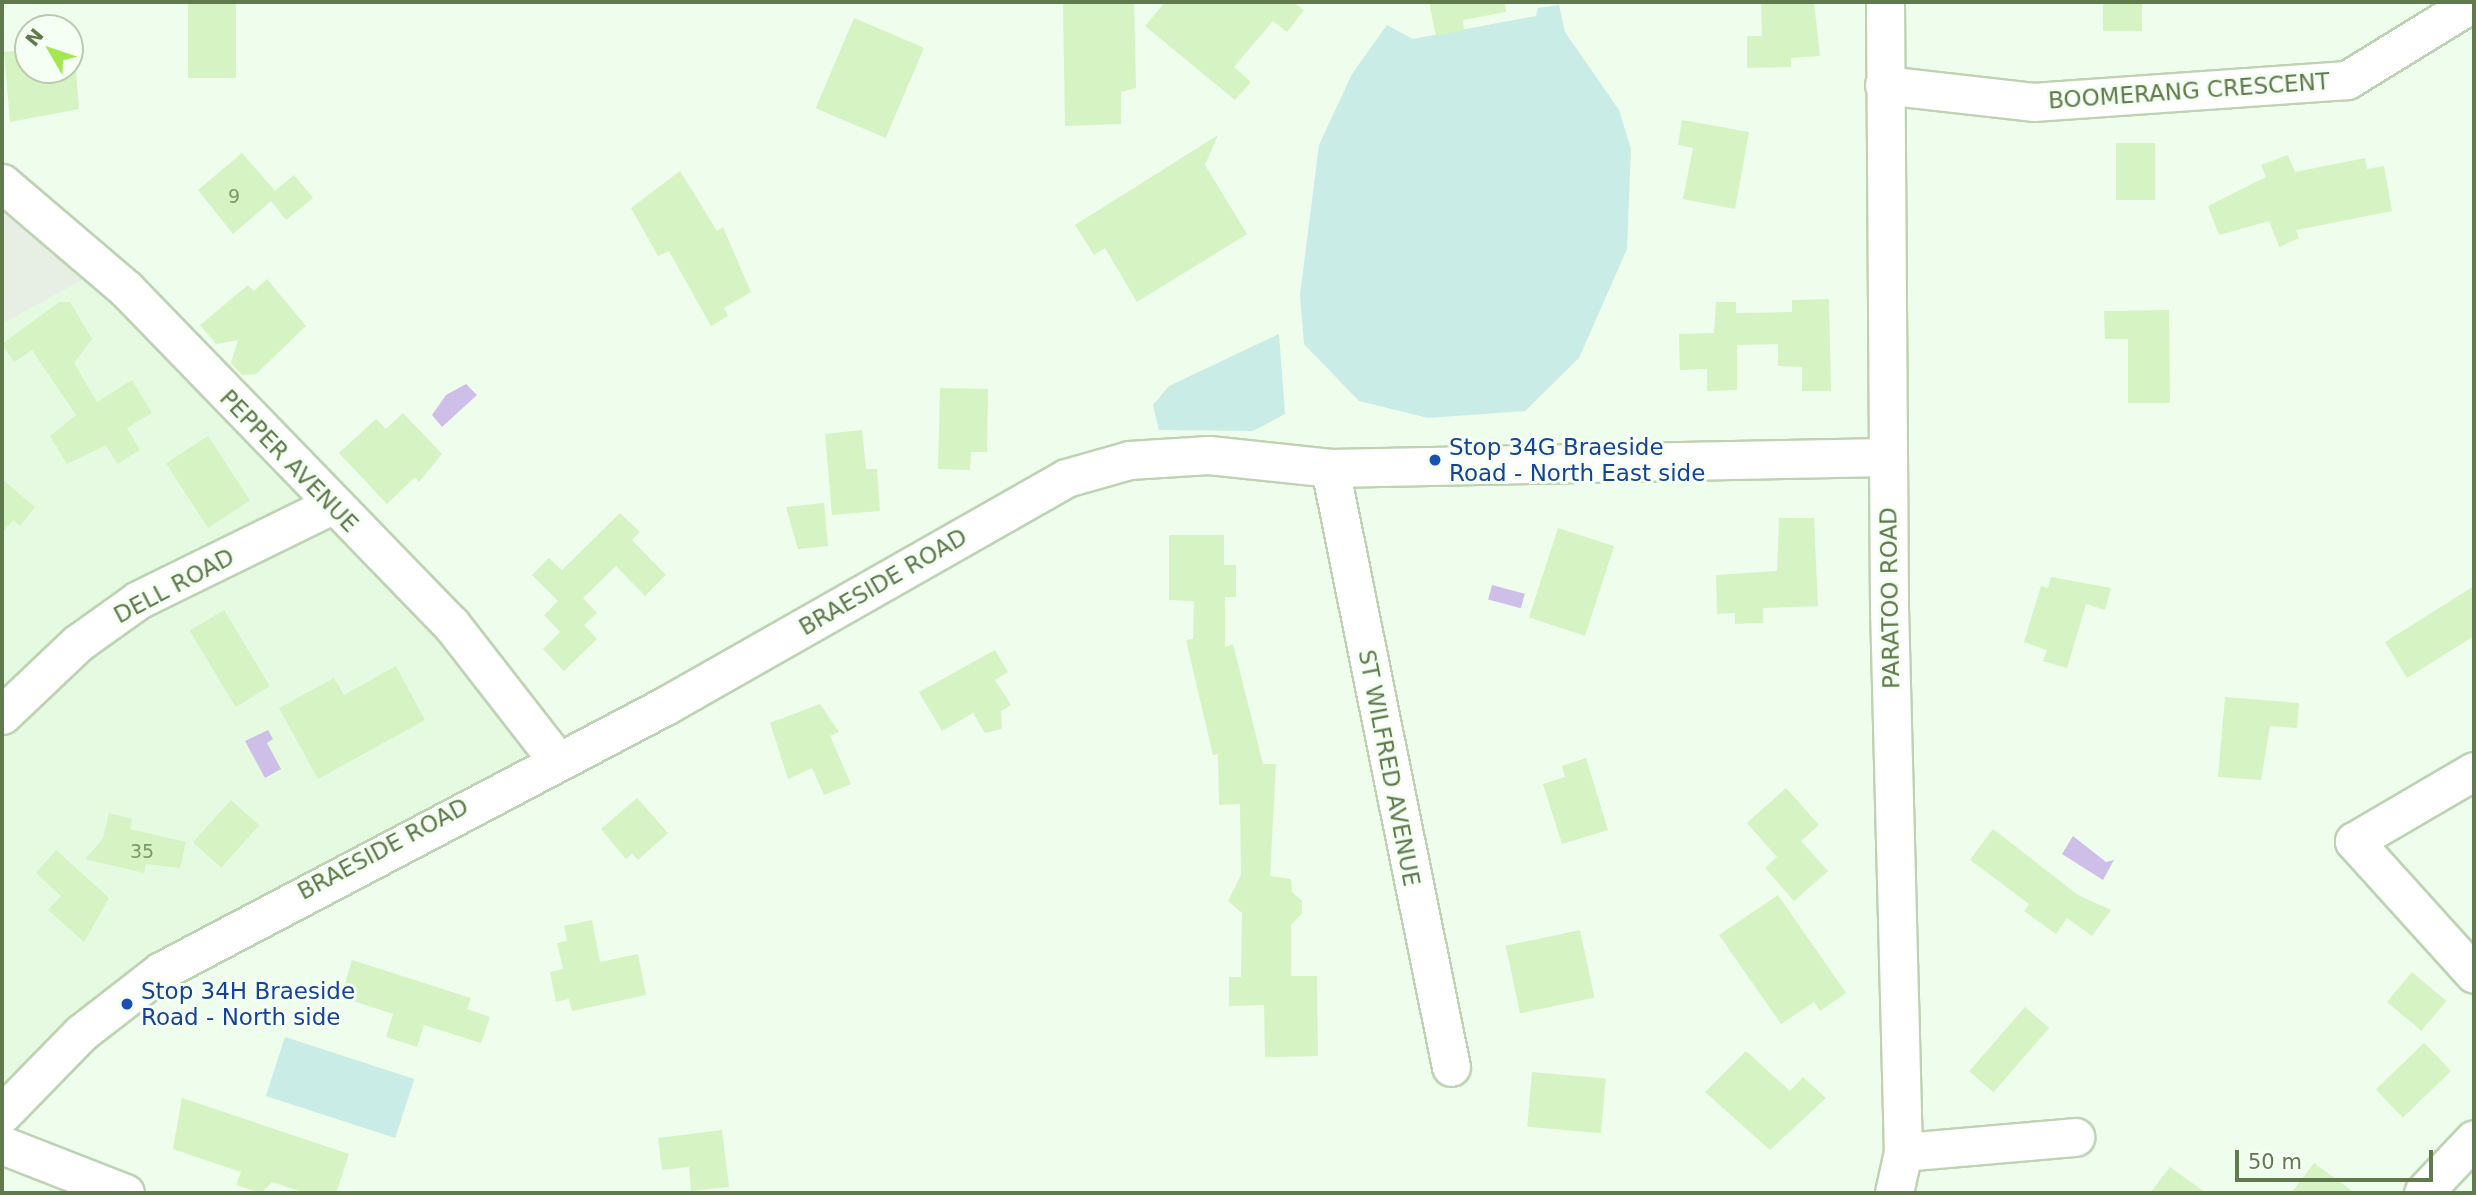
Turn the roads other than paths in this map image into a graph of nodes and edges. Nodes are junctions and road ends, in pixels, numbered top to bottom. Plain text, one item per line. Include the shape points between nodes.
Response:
1 (1885, 2) edge
2 (2474, 2) edge
3 (1884, 85) junction
4 (2, 183) edge
5 (1887, 457) junction
6 (1330, 468) junction
7 (330, 506) junction
8 (2, 715) edge
9 (556, 759) junction
10 (2474, 771) edge
11 (2474, 974) edge
12 (1451, 1067) dead end
13 (2, 1114) edge
14 (2075, 1137) dead end
15 (2474, 1139) edge
16 (2, 1145) edge
17 (1903, 1152) junction
18 (125, 1193) edge
19 (1894, 1193) edge
20 (2423, 1193) edge

1 - 3 street, PARATOO ROAD
2 - 3 street, BOOMERANG CRESCENT via 2347,80 2034,102
3 - 5 street, PARATOO ROAD
4 - 7 street, PEPPER AVENUE via 126,289
5 - 6 street, BRAESIDE ROAD
5 - 17 street, PARATOO ROAD
6 - 9 street, BRAESIDE ROAD via 1209,455 1129,460 1066,478 665,706
6 - 12 street, ST WILFRED AVENUE
7 - 8 street, DELL ROAD via 138,600 78,643
7 - 9 street, PEPPER AVENUE via 451,624
9 - 13 street, BRAESIDE ROAD via 161,971 81,1032
10 - 11 street via 2354,841
14 - 17 street
15 - 20 street
16 - 18 street
17 - 19 street, PARATOO ROAD

